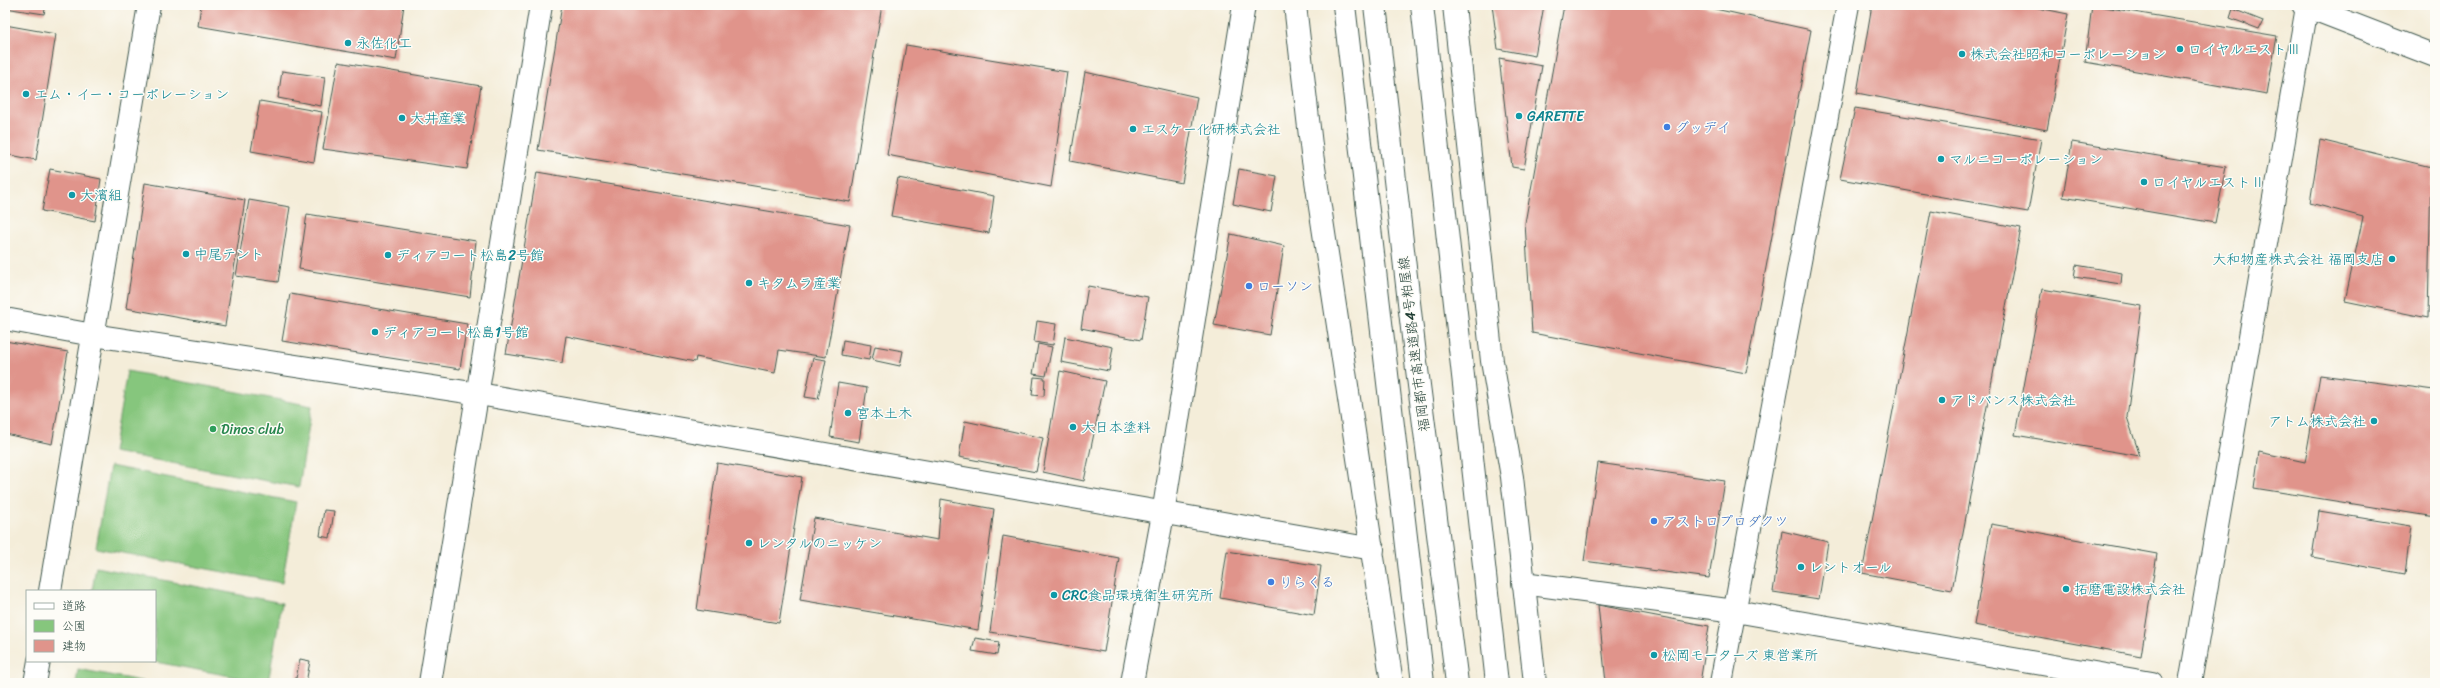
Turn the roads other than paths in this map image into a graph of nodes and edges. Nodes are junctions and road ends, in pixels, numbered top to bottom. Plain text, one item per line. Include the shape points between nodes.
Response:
1 (149, 5) edge
2 (541, 5) edge
3 (1244, 5) edge
4 (1295, 5) edge
5 (1344, 5) edge
6 (1375, 5) edge
7 (1422, 5) edge
8 (1454, 5) edge
9 (1848, 5) edge
10 (2306, 6) edge
11 (2435, 56) edge
12 (5, 319) edge
13 (93, 335) junction
14 (479, 394) junction
15 (1163, 514) junction
16 (1373, 549) junction
17 (1523, 583) junction
18 (50, 590) edge
19 (1735, 611) junction
20 (38, 662) edge
21 (35, 683) edge
22 (430, 683) edge
23 (1132, 683) edge
24 (1392, 683) edge
25 (1423, 683) edge
26 (1457, 683) edge
27 (1497, 683) edge
28 (1536, 683) edge
29 (1721, 683) edge
30 (2152, 683) edge
31 (2190, 683) edge

1 - 13 main road
2 - 14 main road
3 - 15 main road
4 - 16 main road via 1312,154
5 - 25 main road
6 - 26 main road, 福岡都市高速道路4号粕屋線 via 1414,346
7 - 27 main road
8 - 17 main road via 1492,361 1512,477
9 - 19 main road
10 - 11 main road
10 - 31 main road
12 - 13 main road
13 - 14 main road
13 - 18 main road
14 - 15 main road
14 - 22 main road
15 - 16 main road
15 - 23 main road
16 - 24 main road
17 - 19 main road
17 - 28 main road
19 - 29 main road
19 - 30 main road
20 - 21 main road

